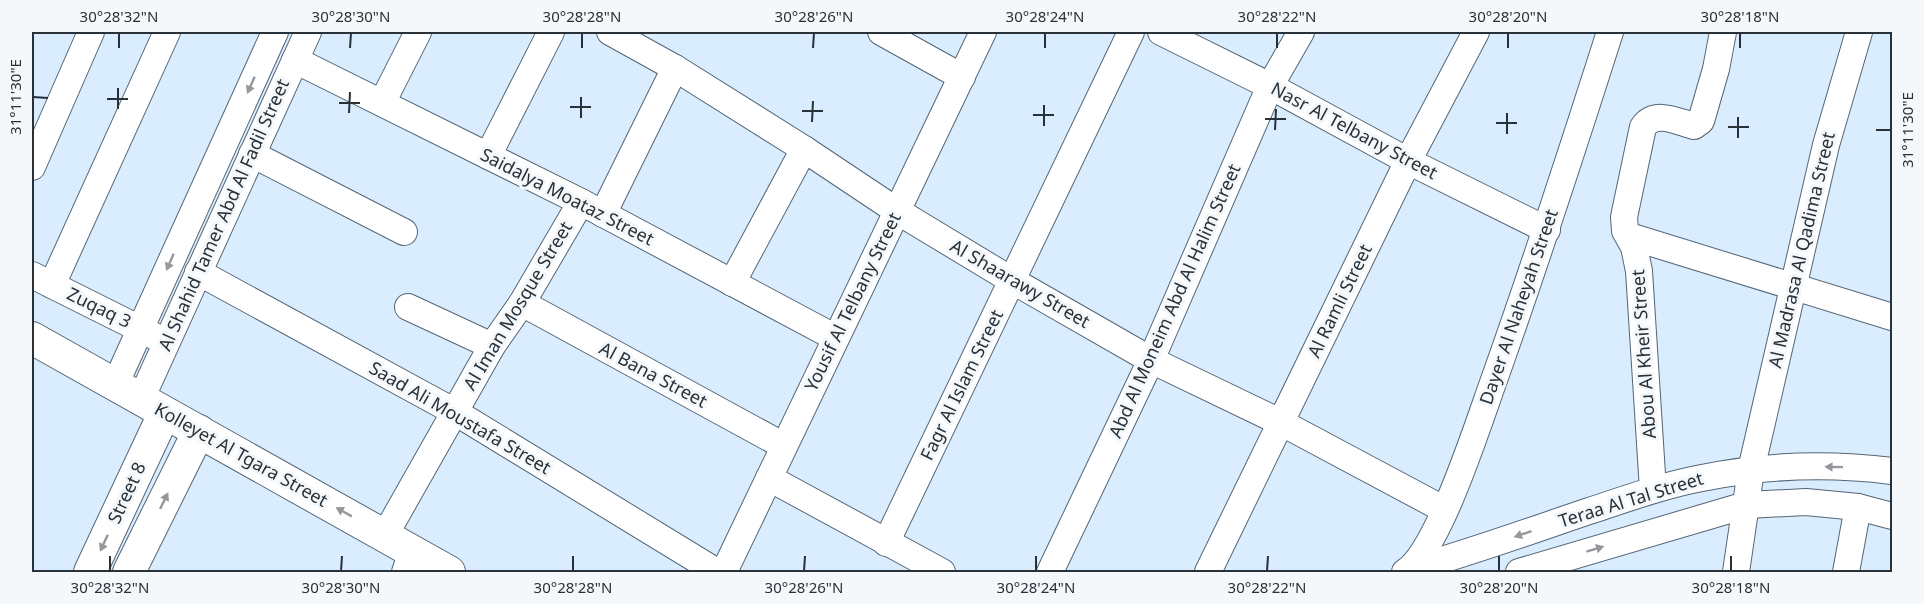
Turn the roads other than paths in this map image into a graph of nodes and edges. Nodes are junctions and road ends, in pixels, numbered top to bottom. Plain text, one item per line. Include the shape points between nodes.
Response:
1 (91, 32) edge
2 (167, 32) edge
3 (275, 32) edge
4 (308, 32) edge
5 (418, 32) edge
6 (551, 32) edge
7 (610, 32) edge
8 (881, 32) edge
9 (983, 32) edge
10 (1131, 32) edge
11 (1161, 32) edge
12 (1301, 32) edge
13 (1476, 32) edge
14 (1610, 32) edge
15 (1723, 32) edge
16 (1859, 32) edge
17 (295, 60) junction
18 (675, 68) junction
19 (962, 77) junction
20 (1270, 86) junction
21 (381, 103) junction
22 (804, 149) junction
23 (252, 154) junction
24 (488, 156) junction
25 (1408, 161) junction
26 (32, 167) edge
27 (581, 202) junction
28 (897, 211) junction
29 (603, 214) junction
30 (1547, 230) junction
31 (404, 232) dead end
32 (1629, 236) junction
33 (198, 272) junction
34 (42, 280) edge
35 (1013, 280) junction
36 (732, 283) junction
37 (1794, 285) junction
38 (522, 303) junction
39 (408, 308) dead end
40 (1893, 317) edge
41 (140, 328) junction
42 (32, 338) edge
43 (836, 338) junction
44 (166, 343) junction
45 (492, 346) junction
46 (1151, 360) junction
47 (140, 399) junction
48 (455, 412) junction
49 (1282, 423) junction
50 (199, 431) junction
51 (784, 446) junction
52 (1751, 470) junction
53 (1893, 471) edge
54 (769, 478) junction
55 (1653, 490) junction
56 (1746, 505) junction
57 (1858, 507) junction
58 (1445, 510) junction
59 (1893, 516) edge
60 (385, 535) junction
61 (886, 543) junction
62 (409, 562) edge
63 (1453, 565) edge
64 (1408, 571) edge
65 (90, 573) edge
66 (129, 573) edge
67 (449, 573) edge
68 (717, 573) edge
69 (724, 573) edge
70 (942, 573) edge
71 (1050, 573) edge
72 (1208, 573) edge
73 (1519, 573) edge
74 (1736, 573) edge
75 (1846, 573) edge

1 - 26 street
2 - 34 street
3 -> 41 street, Al Shahid Tamer Abd Al Fadil Street
4 - 17 street, Al Shahid Tamer Abd Al Fadil Street
5 - 21 street
6 - 24 street
7 - 18 street, Al Shaarawy Street
8 - 19 street
9 - 19 street, Yousif Al Telbany Street
10 - 35 street, Fagr Al Islam Street
11 - 20 street, Nasr Al Telbany Street
12 - 20 street, Abd Al Moneim Abd Al Halim Street
13 - 25 street, Al Ramli Street
14 - 30 street, Dayer Al Naheyah Street
15 - 32 street, Abou Al Kheir Street via 1701,121 1694,126 1658,117 1643,127 1624,217
16 - 37 street, Al Madrasa Al Qadima Street via 1826,145
17 - 21 street, Saidalya Moataz Street
17 - 23 street, Al Shahid Tamer Abd Al Fadil Street
18 - 22 street, Al Shaarawy Street
18 - 29 street
19 - 28 street, Yousif Al Telbany Street
20 - 25 street, Nasr Al Telbany Street
20 - 46 street, Abd Al Moneim Abd Al Halim Street
21 - 24 street, Saidalya Moataz Street
22 - 28 street, Al Shaarawy Street
22 - 36 street
23 - 31 street
23 - 33 street, Al Shahid Tamer Abd Al Fadil Street
24 - 27 street, Saidalya Moataz Street
25 - 30 street, Nasr Al Telbany Street
25 - 49 street, Al Ramli Street
27 - 29 street, Saidalya Moataz Street
27 - 38 street, Al Iman Mosque Street
28 - 35 street, Al Shaarawy Street
28 - 43 street, Yousif Al Telbany Street
29 - 36 street, Saidalya Moataz Street
30 - 58 street, Dayer Al Naheyah Street
32 - 37 street
32 - 55 street, Abou Al Kheir Street via 1639,270
33 - 44 street, Al Shahid Tamer Abd Al Fadil Street
33 - 48 street, Saad Ali Moustafa Street
34 - 41 street, Zuqaq 3
35 - 46 street, Al Shaarawy Street
35 - 61 street, Fagr Al Islam Street
36 - 43 street, Saidalya Moataz Street
37 - 40 street
37 - 52 street, Al Madrasa Al Qadima Street
38 - 45 street, Al Iman Mosque Street
38 - 51 street, Al Bana Street
39 - 45 street
41 - 44 street, Zuqaq 3
41 - 47 street, Al Shahid Tamer Abd Al Fadil Street
42 - 47 street, Kolleyet Al Tgara Street
43 - 51 street, Yousif Al Telbany Street
44 - 47 street, Al Shahid Tamer Abd Al Fadil Street
45 - 48 street, Al Iman Mosque Street
46 - 49 street, Al Shaarawy Street
46 - 71 street, Abd Al Moneim Abd Al Halim Street
47 - 50 street, Kolleyet Al Tgara Street
47 -> 65 street, Street 8
48 - 60 street, Al Iman Mosque Street
48 - 68 street, Saad Ali Moustafa Street
49 - 58 street, Al Shaarawy Street
49 - 72 street, Al Ramli Street
60 -> 50 street, Kolleyet Al Tgara Street
66 -> 50 street, Street 8
51 - 54 street, Yousif Al Telbany Street
53 -> 52 street, Teraa Al Tal Street via 1807,466
52 - 55 street, Teraa Al Tal Street
52 - 56 street, Al Madrasa Al Qadima Street
54 - 61 street
54 - 69 street, Yousif Al Telbany Street
55 -> 63 street, Teraa Al Tal Street
56 - 57 street, Teraa Al Tal Street via 1806,502
73 -> 56 street, Teraa Al Tal Street
56 - 74 street, Al Madrasa Al Qadima Street
57 - 59 street, Teraa Al Tal Street
57 - 75 street
58 - 64 street, Dayer Al Naheyah Street
60 - 62 street, Kolleyet Al Tgara Street
61 - 70 street
62 - 67 street, Kolleyet Al Tgara Street
63 - 64 street, Teraa Al Tal Street

